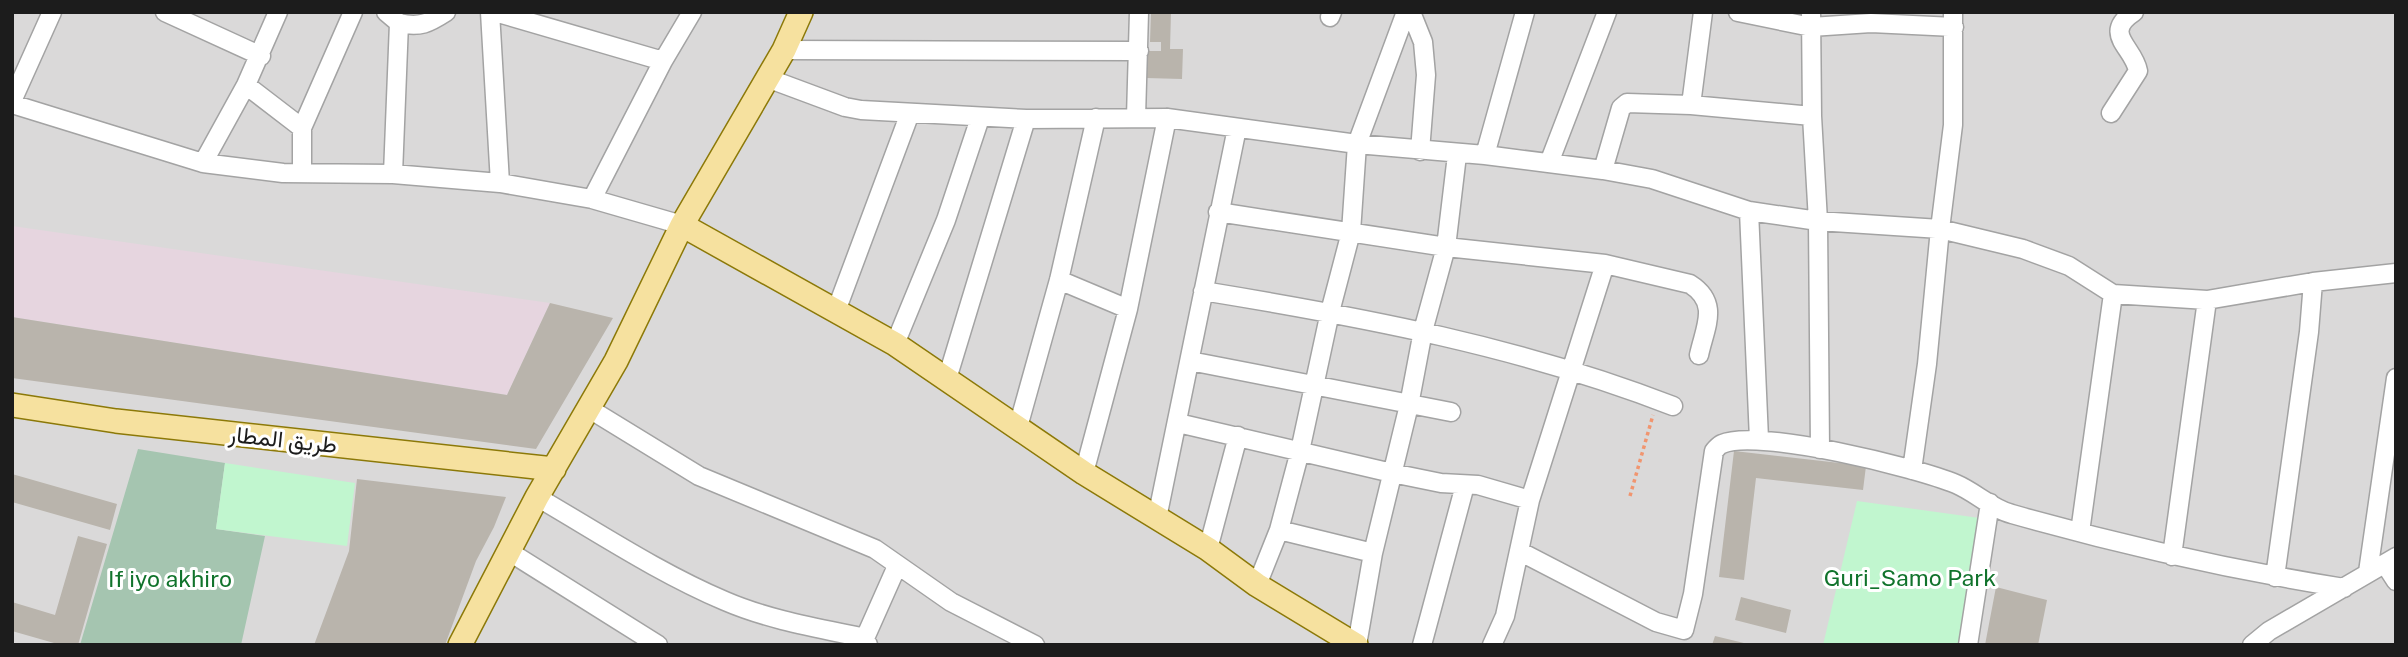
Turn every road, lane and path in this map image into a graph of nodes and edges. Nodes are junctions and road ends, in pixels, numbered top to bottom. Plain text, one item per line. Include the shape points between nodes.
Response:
1 (52, 12) edge
2 (165, 12) edge
3 (278, 12) edge
4 (353, 12) edge
5 (446, 12) edge
6 (493, 12) edge
7 (692, 12) edge
8 (801, 12) edge
9 (1139, 12) edge
10 (1406, 12) edge
11 (1411, 12) edge
12 (1525, 12) edge
13 (1606, 12) edge
14 (1703, 12) edge
15 (1738, 12) edge
16 (2134, 12) edge
17 (1871, 17) edge
18 (393, 18) edge
19 (1811, 20) edge
20 (1954, 20) edge
21 (784, 50) junction
22 (1139, 51) junction
23 (261, 56) junction
24 (663, 61) junction
25 (767, 78) junction
26 (246, 86) junction
27 (12, 103) edge
28 (1690, 105) junction
29 (910, 113) junction
30 (2111, 113) dead end
31 (1812, 116) junction
32 (1136, 117) junction
33 (980, 118) junction
34 (1096, 118) junction
35 (1167, 118) junction
36 (1026, 119) junction
37 (302, 128) junction
38 (1237, 128) junction
39 (1357, 145) junction
40 (1420, 151) junction
41 (1457, 155) junction
42 (1485, 155) junction
43 (204, 163) junction
44 (1549, 163) junction
45 (1603, 170) junction
46 (302, 173) junction
47 (393, 174) junction
48 (500, 183) junction
49 (592, 199) junction
50 (1749, 211) junction
51 (1219, 212) junction
52 (1818, 221) junction
53 (682, 225) junction
54 (1940, 229) junction
55 (1351, 232) junction
56 (1446, 247) junction
57 (1605, 264) junction
58 (2396, 273) edge
59 (1059, 280) junction
60 (2313, 282) junction
61 (1203, 291) junction
62 (2113, 294) junction
63 (2207, 300) junction
64 (1128, 309) junction
65 (836, 311) junction
66 (1330, 312) junction
67 (1423, 331) junction
68 (895, 344) junction
69 (1699, 355) dead end
70 (1190, 361) junction
71 (1571, 371) junction
72 (2396, 378) edge
73 (947, 379) junction
74 (1315, 386) junction
75 (1665, 403) joint
76 (1409, 404) junction
77 (12, 405) edge
78 (588, 408) junction
79 (1451, 412) dead end
80 (1178, 423) junction
81 (1018, 427) junction
82 (1238, 436) junction
83 (1759, 439) junction
84 (1820, 449) junction
85 (1300, 451) junction
86 (554, 469) junction
87 (1912, 470) junction
88 (1084, 473) junction
89 (1392, 473) junction
90 (1465, 485) junction
91 (1630, 496) dead end
92 (537, 497) junction
93 (1530, 500) junction
94 (1990, 503) junction
95 (1157, 518) junction
96 (1279, 530) junction
97 (2080, 532) junction
98 (1208, 549) junction
99 (508, 551) junction
100 (1519, 551) junction
101 (1373, 553) junction
102 (2172, 556) junction
103 (2383, 564) edge
104 (897, 566) junction
105 (2274, 577) junction
106 (2396, 581) edge
107 (1257, 585) junction
108 (2344, 588) junction
109 (1680, 638) edge
110 (866, 641) edge
111 (460, 645) edge
112 (658, 645) edge
113 (1035, 645) edge
114 (1357, 645) edge
115 (1422, 645) edge
116 (1492, 645) edge
117 (1968, 645) edge
118 (2252, 645) edge

1 - 27 street
2 - 23 street
3 - 23 street
4 - 37 street
5 - 18 street via 414,26
6 - 24 street
6 - 48 street
7 - 24 street
8 - 21 main road
9 - 22 street
10 - 39 street
11 - 40 street via 1423,42 1426,75
12 - 42 street
13 - 44 street
14 - 28 street
15 - 19 street
16 - 30 street via 2119,30 2138,71
17 - 19 street
17 - 20 street
18 - 47 street
19 - 31 street
20 - 54 street via 1953,125
21 - 22 street
21 - 25 main road
22 - 32 street
23 - 26 street
24 - 49 street
25 - 29 street via 845,107
25 - 53 main road
26 - 37 street
26 - 43 street
27 - 43 street
28 - 31 street
28 - 45 street via 1623,104
29 - 33 street
29 - 65 street
31 - 52 street
32 - 34 street
32 - 35 street
33 - 36 street
33 - 68 street via 946,220
34 - 36 street
34 - 59 street
35 - 38 street
35 - 64 street
36 - 73 street
37 - 46 street
38 - 39 street
38 - 51 street
39 - 40 street
39 - 55 street
40 - 41 street
41 - 42 street
41 - 56 street
42 - 44 street
43 - 46 street
44 - 45 street
45 - 50 street via 1652,178
46 - 47 street
47 - 48 street
48 - 49 street
49 - 53 street
50 - 52 street
50 - 83 street
51 - 55 street
51 - 61 street
52 - 54 street
52 - 84 street
53 - 65 main road
53 - 78 main road
54 - 62 street via 2023,249 2069,266
54 - 87 street
55 - 56 street
55 - 66 street
56 - 57 street
56 - 67 street
57 - 69 street via 1700,290 1709,312
57 - 71 street
58 - 60 street
59 - 64 street
59 - 81 street
60 - 63 street
60 - 105 street
61 - 66 street
61 - 70 street
62 - 63 street
62 - 97 street
63 - 102 street
64 - 88 street
65 - 68 main road
66 - 67 street
66 - 74 street
67 - 71 street
67 - 76 street
68 - 73 main road
70 - 74 street
70 - 80 street
71 - 75 street
71 - 93 street
72 - 103 street
73 - 81 main road
74 - 76 street
74 - 85 street
75 - 91 path
76 - 79 street
76 - 89 street
77 - 86 main road, طريق المطار via 129,423
78 - 86 main road
78 - 104 street via 699,476 875,549
80 - 82 street
80 - 95 street
81 - 88 main road
82 - 85 street
82 - 98 street
83 - 84 street
83 - 109 street via 1722,444 1714,451 1693,594
84 - 87 street
85 - 89 street
85 - 96 street
86 - 92 main road
87 - 94 street via 1956,484
88 - 95 main road
89 - 90 street
89 - 101 street
90 - 93 street
90 - 115 street
92 - 99 main road
92 - 110 street via 662,571 726,602
93 - 100 street
94 - 97 street via 2007,513
94 - 117 street
95 - 98 main road
96 - 101 street
96 - 107 street
97 - 102 street
98 - 107 main road
99 - 111 main road
99 - 112 street
100 - 109 street
100 - 116 street via 1505,616
101 - 114 street
102 - 105 street
103 - 106 street
103 - 108 street
104 - 110 street
104 - 113 street via 951,602
105 - 108 street
107 - 114 main road
108 - 118 street

